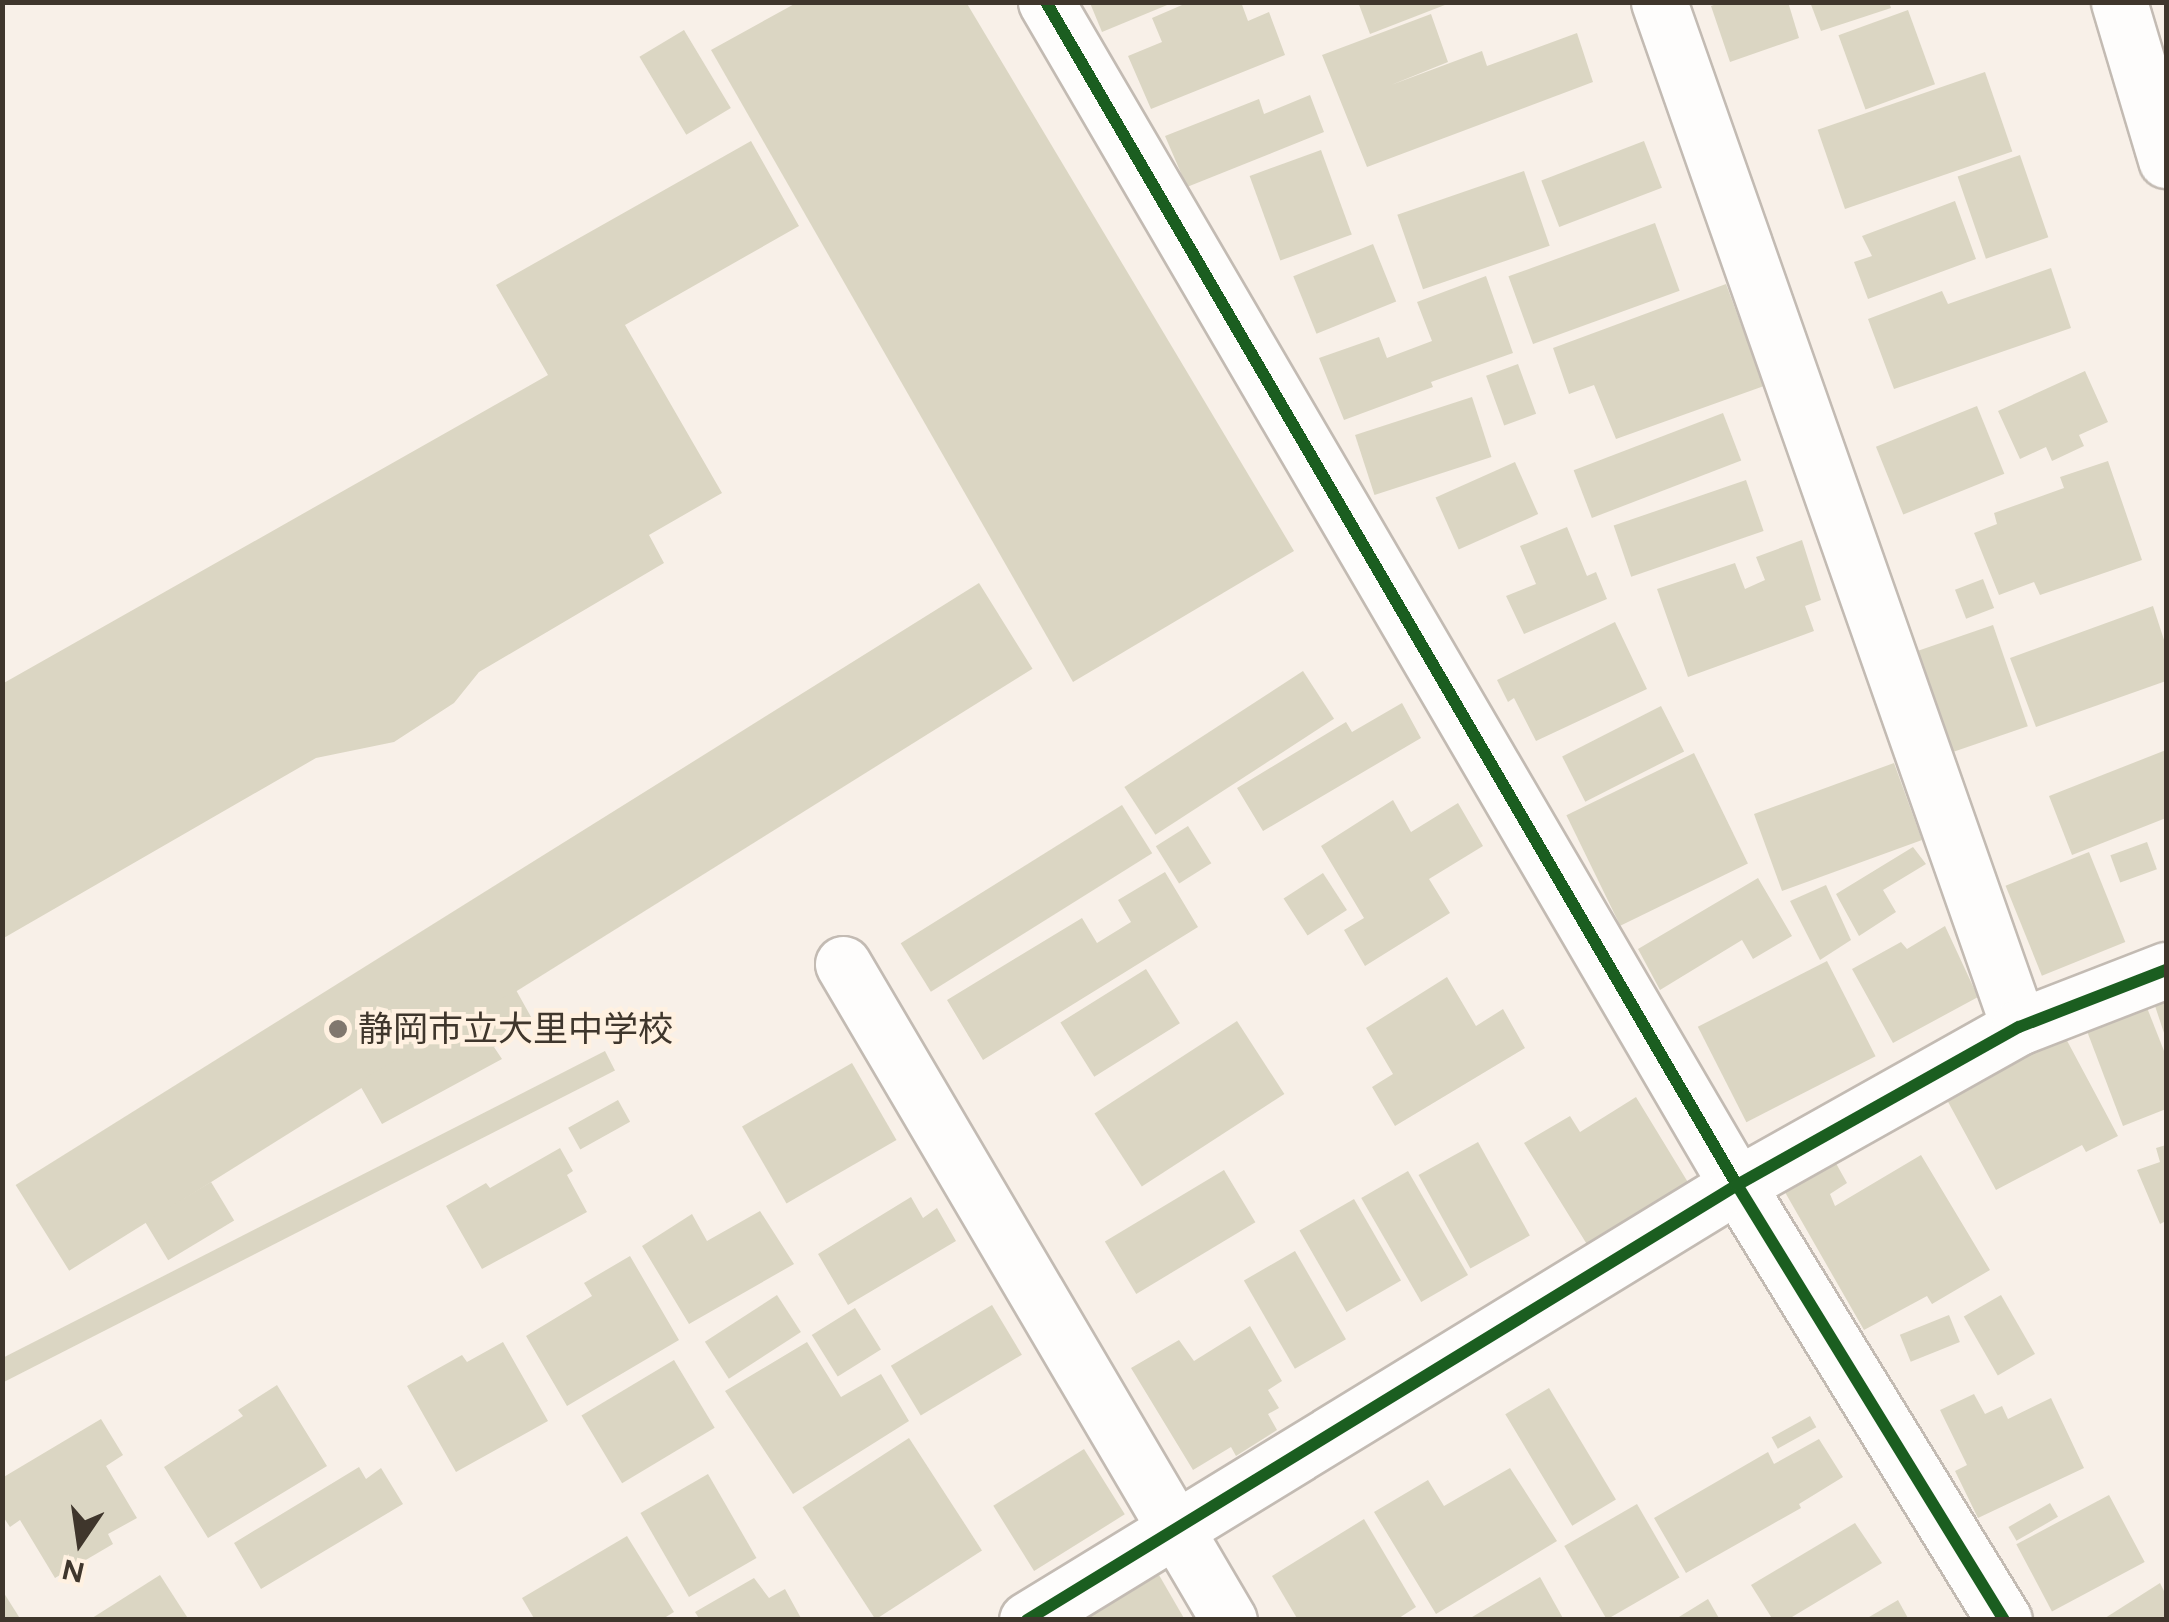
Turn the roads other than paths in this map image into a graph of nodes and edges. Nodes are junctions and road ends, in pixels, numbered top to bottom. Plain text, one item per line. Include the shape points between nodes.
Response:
1 (1046, 2) edge
2 (1659, 2) edge
3 (2118, 2) edge
4 (2166, 160) edge
5 (842, 964) dead end
6 (2166, 970) edge
7 (2019, 1028) junction
8 (1737, 1185) junction
9 (1176, 1528) junction
10 (1027, 1620) edge
11 (1229, 1620) edge
12 (2004, 1620) edge

1 - 8 street
2 - 7 street
3 - 4 street
5 - 9 street
6 - 7 street
7 - 8 street
8 - 9 street
8 - 12 street
9 - 10 street
9 - 11 street

